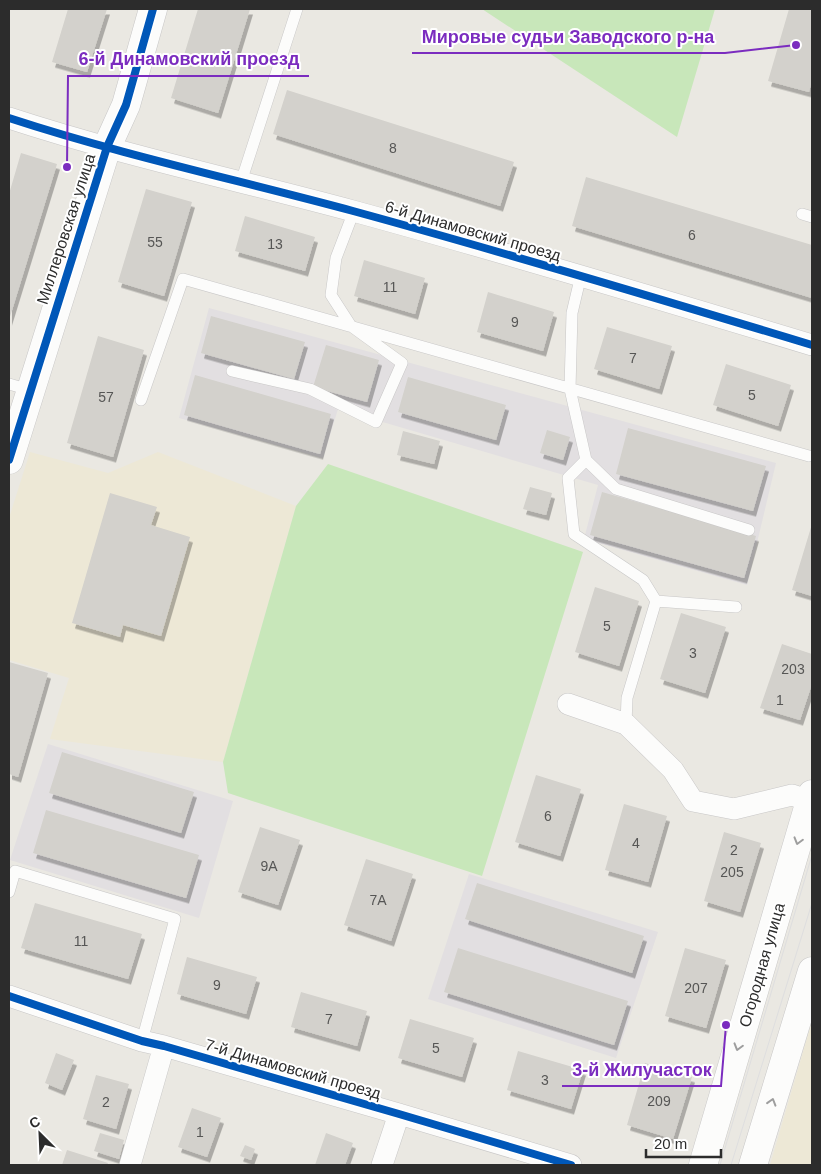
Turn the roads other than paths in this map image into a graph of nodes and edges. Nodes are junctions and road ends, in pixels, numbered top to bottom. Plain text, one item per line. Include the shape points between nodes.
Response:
1 (153, 9) edge
2 (296, 9) edge
3 (9, 118) edge
4 (107, 147) junction
5 (241, 182) junction
6 (354, 212) junction
7 (580, 275) junction
8 (351, 326) junction
9 (812, 345) edge
10 (232, 371) dead end
11 (19, 387) edge
12 (570, 388) junction
13 (141, 400) dead end
14 (809, 456) dead end
15 (9, 460) edge
16 (586, 460) junction
17 (749, 530) dead end
18 (656, 601) junction
19 (736, 607) dead end
20 (568, 704) dead end
21 (626, 724) junction
22 (811, 798) edge
23 (9, 892) edge
24 (812, 972) edge
25 (9, 996) edge
26 (142, 1041) junction
27 (164, 1046) junction
28 (399, 1114) junction
29 (130, 1165) edge
30 (382, 1165) edge
31 (571, 1165) edge
32 (703, 1165) edge
33 (752, 1165) edge

1 - 4 street, Миллеровская улица via 126,104
2 - 5 lane
3 - 4 street, 6-й Динамовский проезд
4 - 5 street, 6-й Динамовский проезд
4 - 11 street, Миллеровская улица
5 - 6 street, 6-й Динамовский проезд
6 - 7 street, 6-й Динамовский проезд
6 - 8 lane via 336,258 331,295
7 - 9 street, 6-й Динамовский проезд
7 - 12 lane via 572,313
8 - 10 lane via 402,363 376,422 310,389
8 - 12 lane
8 - 13 lane via 183,279
11 - 15 street, Миллеровская улица
12 - 14 lane
12 - 16 lane
16 - 17 lane via 616,489
16 - 18 lane via 568,478 574,534 643,580
18 - 19 lane
18 - 21 lane via 626,698
20 - 21 street
21 - 22 street via 674,770 693,801 734,809 792,795
22 -> 32 street, Огородная улица
23 - 26 lane via 15,871 175,919
33 -> 24 street
25 - 26 street, 7-й Динамовский проезд
26 - 27 street, 7-й Динамовский проезд
27 - 28 street, 7-й Динамовский проезд
27 - 29 street
28 - 30 street
28 - 31 street, 7-й Динамовский проезд

